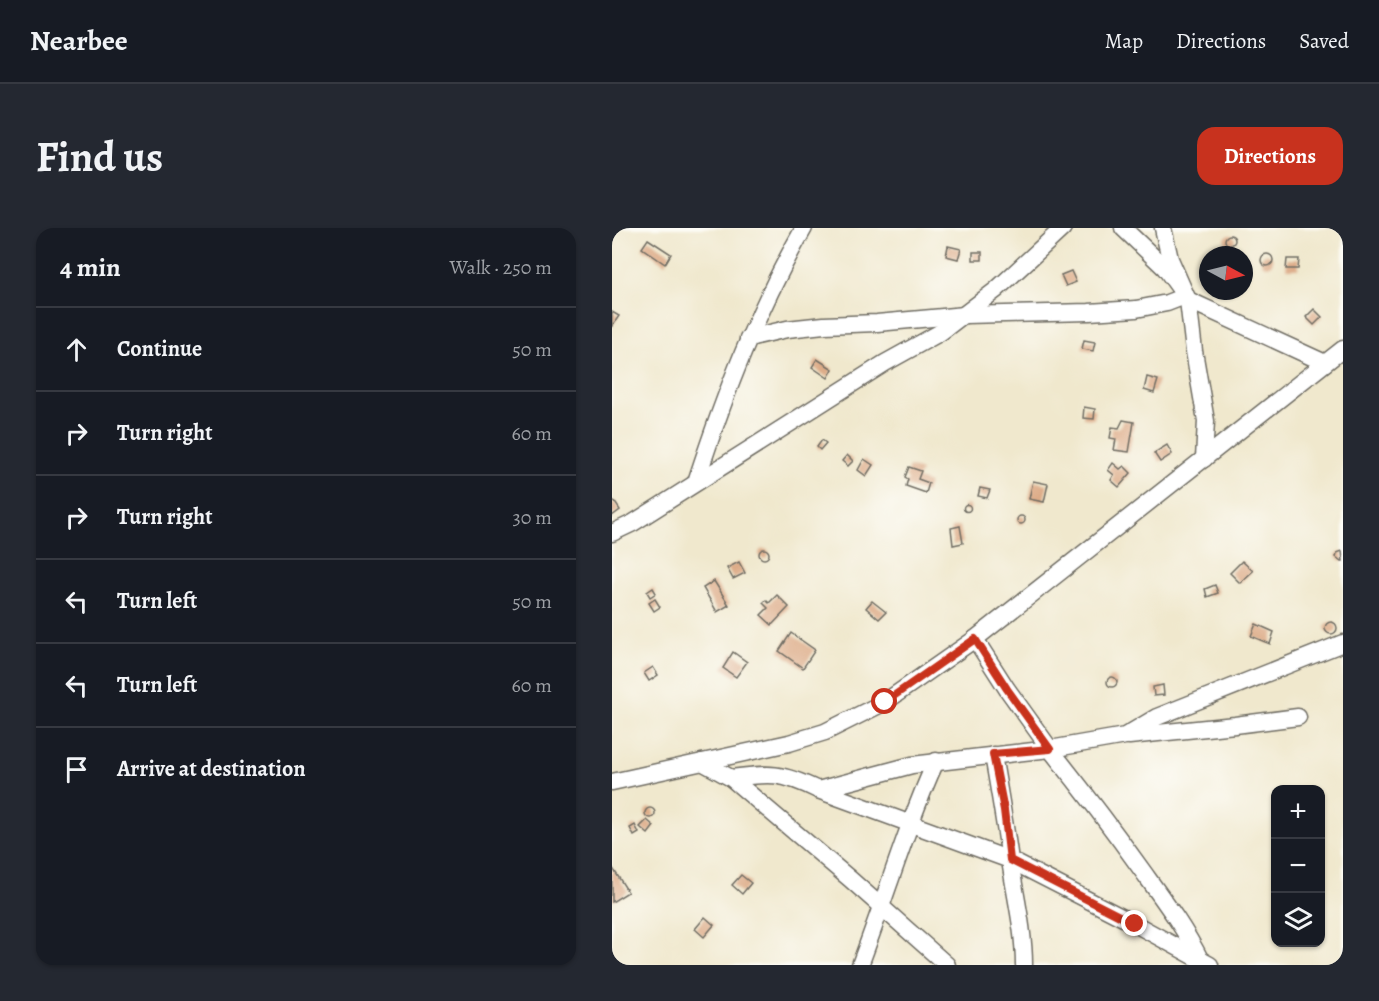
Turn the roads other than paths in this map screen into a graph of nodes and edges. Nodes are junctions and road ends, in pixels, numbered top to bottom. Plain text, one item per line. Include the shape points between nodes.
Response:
1 (804, 228) edge
2 (1063, 228) edge
3 (1124, 228) edge
4 (1163, 228) edge
5 (1187, 298) junction
6 (965, 315) junction
7 (748, 338) junction
8 (1343, 349) edge
9 (1325, 363) junction
10 (1204, 459) junction
11 (696, 482) junction
12 (612, 534) edge
13 (975, 639) junction
14 (1343, 644) edge
15 (1298, 717) dead end
16 (1125, 736) junction
17 (1050, 749) junction
18 (993, 754) junction
19 (936, 760) junction
20 (702, 762) junction
21 (731, 778) junction
22 (612, 782) edge
23 (818, 790) junction
24 (909, 823) junction
25 (1010, 860) junction
26 (882, 907) junction
27 (1205, 964) edge
28 (860, 965) edge
29 (947, 965) edge
30 (1024, 965) edge

1 - 7 street
2 - 6 street
3 - 5 street via 1165,268
4 - 5 street via 1170,259
5 - 6 street via 1136,309
5 - 9 street
5 - 10 street via 1206,421
6 - 7 street via 824,325
6 - 11 street
7 - 11 street
8 - 9 street
9 - 10 street
10 - 13 street
11 - 12 street
13 - 17 street
13 - 20 street via 885,702 825,732
14 - 16 street via 1157,717
15 - 16 street
16 - 17 street
17 - 18 street
17 - 27 street via 1173,913
18 - 19 street
18 - 25 street
19 - 23 street
19 - 24 street
20 - 21 street
20 - 22 street
21 - 23 street via 780,775
21 - 26 street
23 - 24 street
24 - 25 street
24 - 26 street
25 - 27 street
25 - 30 street
26 - 28 street
26 - 29 street

